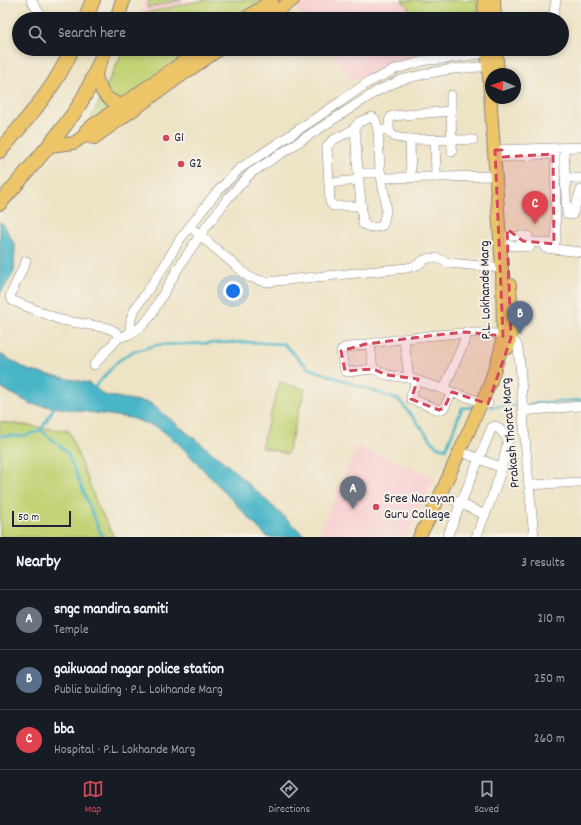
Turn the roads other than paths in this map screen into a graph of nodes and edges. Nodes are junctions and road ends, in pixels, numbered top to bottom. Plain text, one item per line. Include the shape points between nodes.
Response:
1 (31, 0) edge
2 (93, 0) edge
3 (123, 0) edge
4 (272, 0) edge
5 (293, 0) edge
6 (484, 0) edge
7 (494, 0) edge
8 (556, 0) edge
9 (39, 12) edge
10 (88, 12) edge
11 (119, 12) edge
12 (254, 12) edge
13 (275, 12) edge
14 (490, 12) edge
15 (494, 12) edge
16 (553, 12) edge
17 (66, 56) edge
18 (102, 56) edge
19 (191, 56) edge
20 (210, 56) edge
21 (459, 56) edge
22 (491, 56) edge
23 (443, 59) junction
24 (494, 68) edge
25 (454, 69) junction
26 (485, 69) edge
27 (95, 74) junction
28 (365, 84) junction
29 (451, 95) dead end
30 (371, 96) junction
31 (497, 104) edge
32 (499, 104) edge
33 (121, 106) junction
34 (451, 111) junction
35 (355, 127) junction
36 (378, 130) junction
37 (389, 130) junction
38 (84, 136) junction
39 (410, 139) junction
40 (435, 139) junction
41 (452, 139) junction
42 (473, 140) dead end
43 (49, 146) junction
44 (274, 146) junction
45 (581, 147) edge
46 (564, 148) junction
47 (0, 151) edge
48 (452, 152) dead end
49 (500, 152) junction
50 (280, 155) junction
51 (381, 175) junction
52 (565, 175) junction
53 (358, 176) junction
54 (496, 176) junction
55 (436, 177) junction
56 (230, 178) junction
57 (411, 178) junction
58 (581, 178) edge
59 (329, 183) junction
60 (240, 186) junction
61 (565, 192) junction
62 (580, 192) edge
63 (0, 203) edge
64 (362, 206) junction
65 (190, 227) junction
66 (200, 235) junction
67 (508, 241) junction
68 (568, 247) junction
69 (581, 248) edge
70 (581, 252) edge
71 (26, 261) dead end
72 (163, 268) junction
73 (502, 268) junction
74 (172, 278) junction
75 (466, 332) junction
76 (130, 334) junction
77 (507, 337) junction
78 (118, 338) junction
79 (404, 340) junction
80 (370, 344) junction
81 (94, 365) dead end
82 (373, 369) junction
83 (413, 380) junction
84 (448, 391) junction
85 (485, 403) junction
86 (581, 406) edge
87 (522, 411) junction
88 (467, 454) junction
89 (478, 459) junction
90 (502, 468) junction
91 (453, 475) junction
92 (581, 482) edge
93 (529, 485) junction
94 (447, 497) junction
95 (460, 504) junction
96 (485, 515) junction
97 (419, 537) edge
98 (428, 537) edge
99 (447, 537) edge
100 (476, 537) edge
101 (534, 537) edge

1 - 9 street
2 - 10 highway
3 - 11 highway
4 - 12 main road
5 - 13 main road
6 - 14 main road
7 - 15 main road
8 - 16 street
17 - 47 highway via 44,95
18 - 27 highway
19 - 33 main road
20 - 38 main road via 94,138
21 - 23 street
22 - 24 main road, P.L. Lokhande Marg
23 - 25 street
23 - 28 street via 427,60 396,69
25 - 26 street
25 - 30 street via 401,80
27 - 33 main road via 101,92
27 - 43 highway via 76,109
28 - 30 street
28 - 44 street
29 - 34 street
30 - 50 street
31 - 49 main road, P.L. Lokhande Marg
32 - 49 main road, P.L. Lokhande Marg
33 - 38 main road via 86,130
34 - 37 street via 392,116 389,120
34 - 41 street
35 - 36 street via 359,122 372,117
35 - 53 street
35 - 59 street via 329,142 326,147
36 - 37 street
36 - 51 street
37 - 39 street via 395,138
38 - 43 main road via 74,143
39 - 40 street
39 - 57 street
40 - 41 street
40 - 55 street
41 - 42 street
41 - 48 street
43 - 63 highway
44 - 50 street
44 - 56 street
45 - 46 street
46 - 49 street
46 - 52 street
49 - 54 main road, P.L. Lokhande Marg
49 - 67 main road, P.L. Lokhande Marg
49 - 67 street via 555,155 554,244 522,240 526,236
50 - 60 street via 251,174
51 - 53 street
51 - 57 street
51 - 64 street via 386,211 382,226 367,227 363,224
52 - 58 street via 569,178
52 - 61 street
53 - 59 street
53 - 64 street
54 - 55 street
54 - 73 main road, P.L. Lokhande Marg
55 - 57 street
56 - 60 street
56 - 65 street
59 - 64 street via 330,202 333,206
60 - 66 street
61 - 62 street
61 - 62 street via 567,214 572,215
65 - 66 street
65 - 72 street
66 - 73 street via 249,277 266,282 407,268 430,258 449,263
66 - 74 street
67 - 68 street
67 - 77 main road, P.L. Lokhande Marg via 512,324
68 - 69 street
68 - 70 street
71 - 78 street via 10,296 12,301 61,320 108,328 116,332
72 - 74 street
72 - 76 street via 135,309 131,318
73 - 77 main road, P.L. Lokhande Marg
74 - 76 street via 150,317
75 - 77 street
75 - 79 street
75 - 84 street
76 - 78 street
77 - 85 main road, P.L. Lokhande Marg
77 - 87 street, Prakash Thorat Marg via 518,347
78 - 81 street
79 - 80 street
79 - 83 street
80 - 82 street
80 - 82 street via 344,348 341,351 345,371
82 - 83 street via 386,375
83 - 84 street
83 - 84 street via 411,399 439,410 444,408
84 - 85 street
85 - 88 main road, P.L. Lokhande Marg
85 - 91 main road, P.L. Lokhande Marg
86 - 87 street
87 - 93 street, Prakash Thorat Marg
88 - 89 street
88 - 91 main road, P.L. Lokhande Marg
89 - 90 street
89 - 90 street via 492,427 496,426 508,438
89 - 95 street
90 - 96 street
91 - 94 main road, P.L. Lokhande Marg
91 - 97 main road, P.L. Lokhande Marg
92 - 93 street
93 - 101 street, Prakash Thorat Marg
94 - 95 street
94 - 98 main road, P.L. Lokhande Marg
95 - 96 street
95 - 99 street
96 - 100 street

